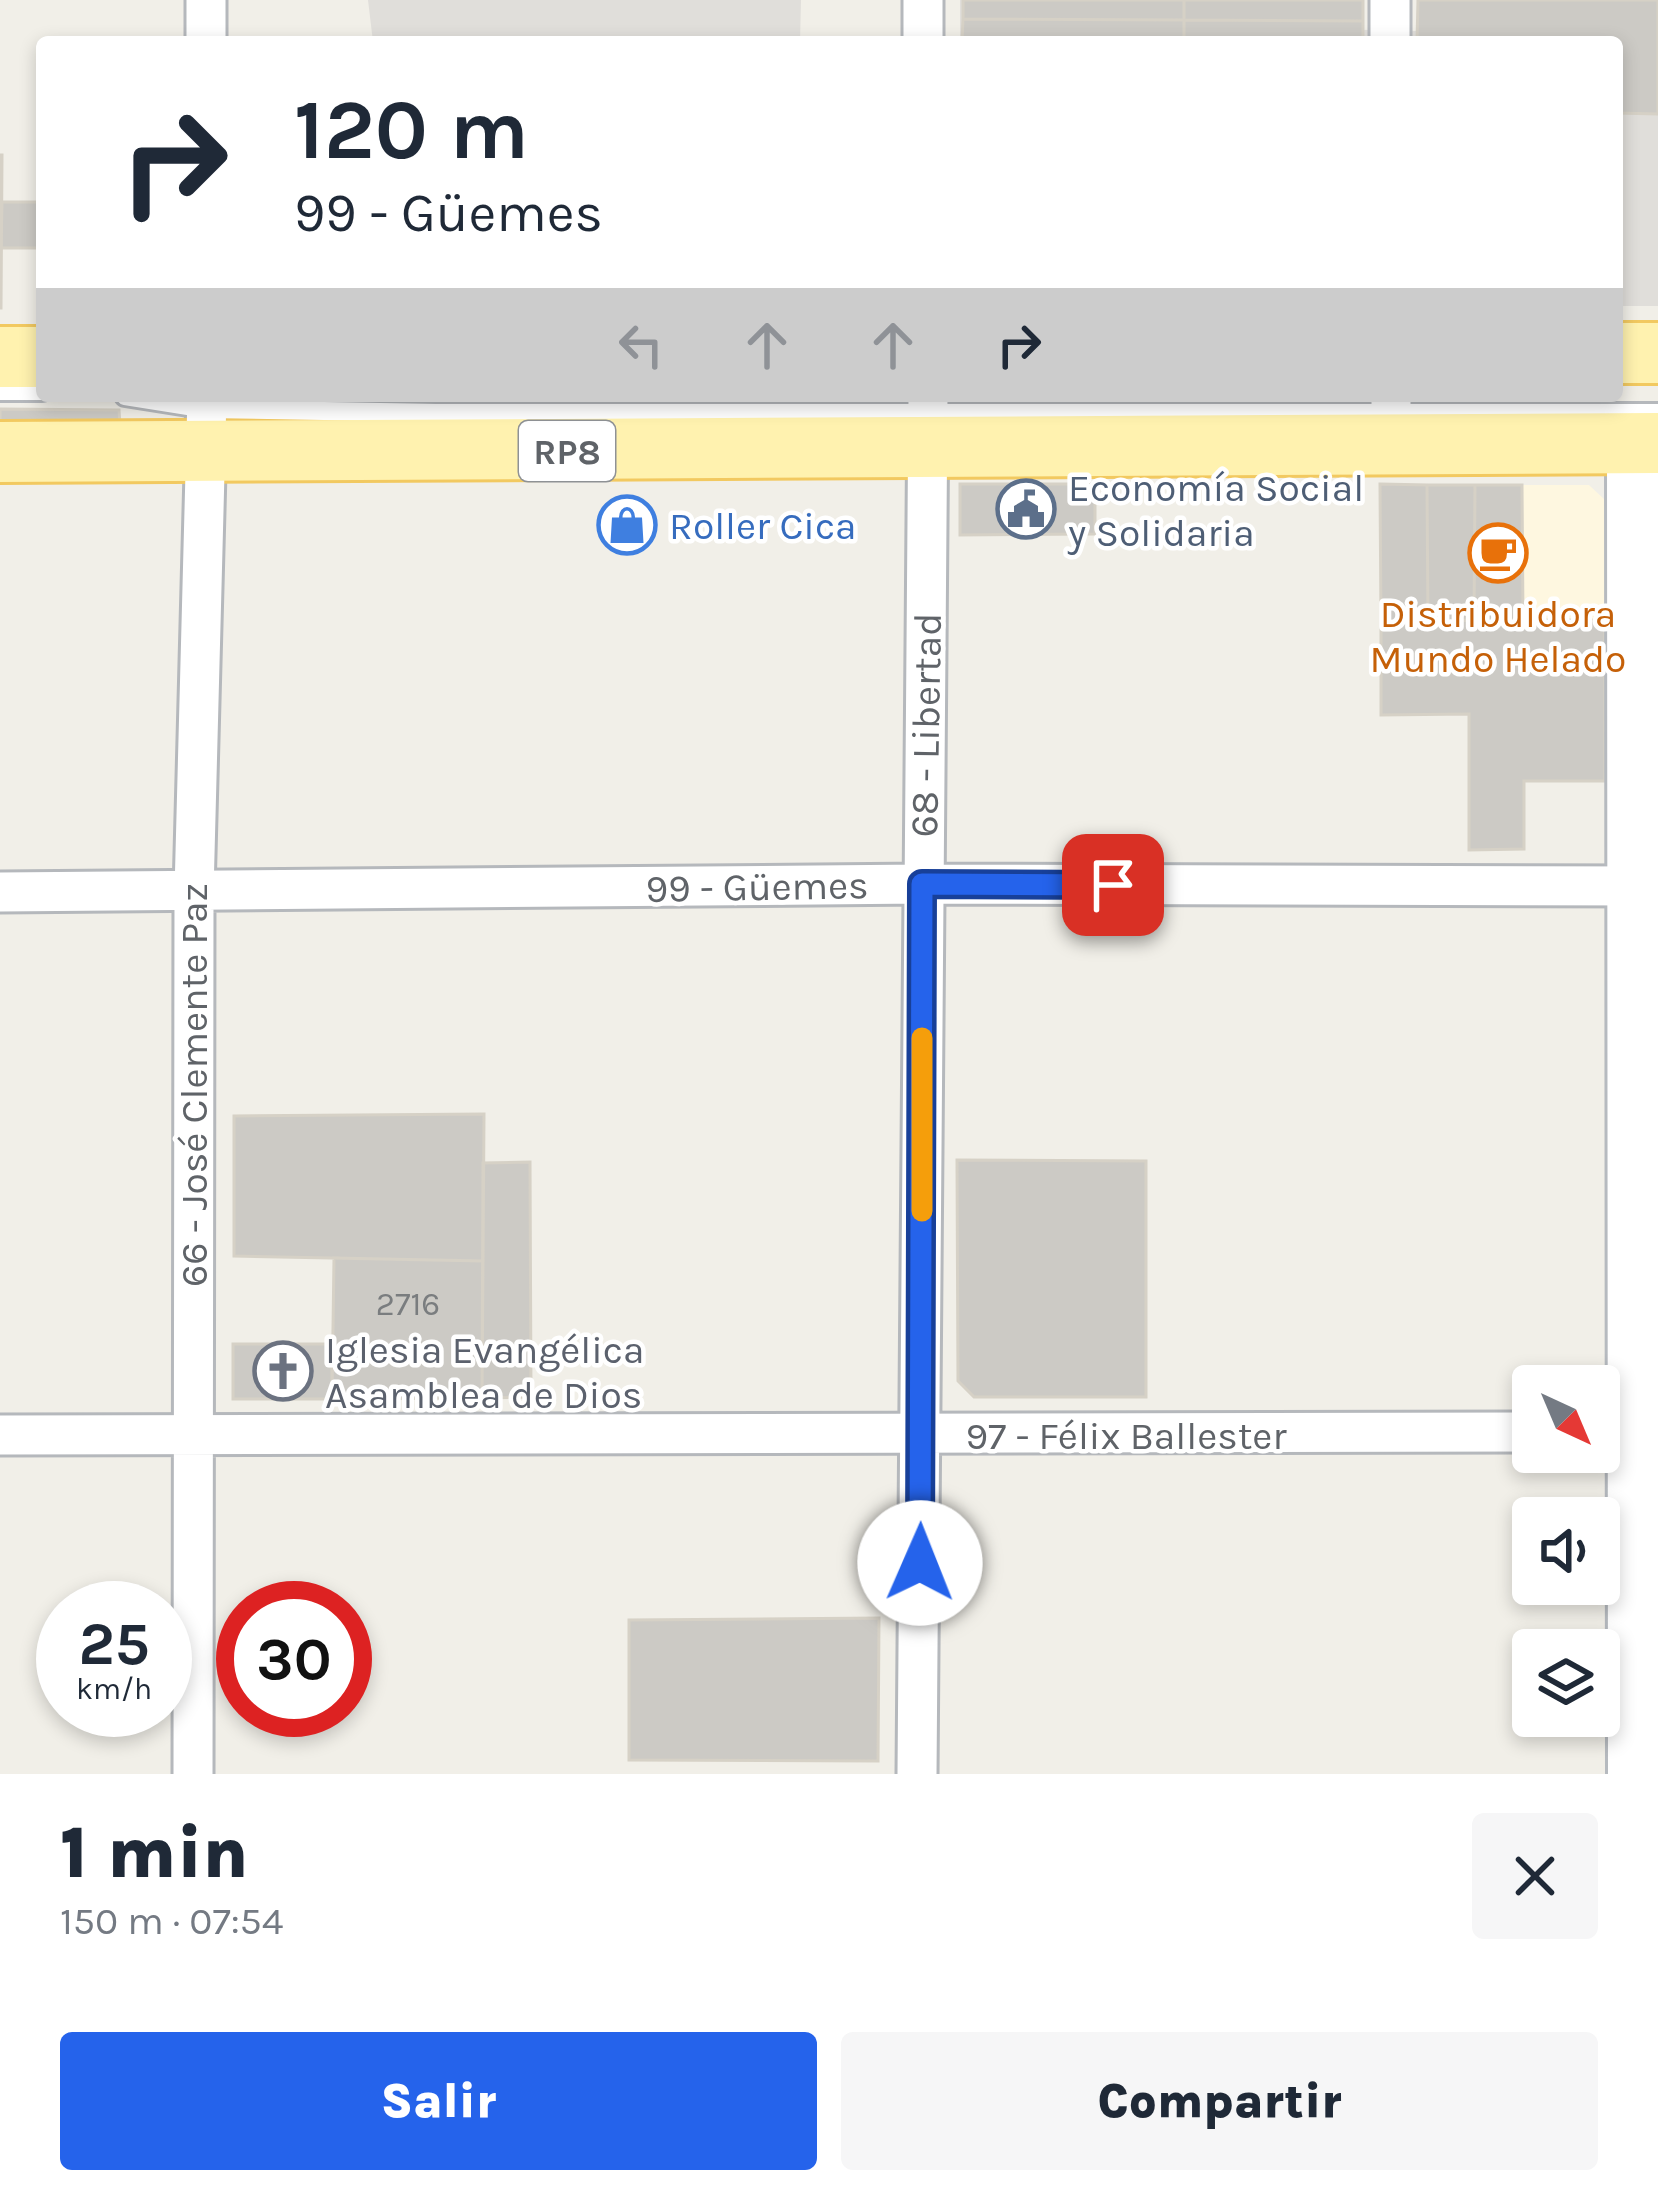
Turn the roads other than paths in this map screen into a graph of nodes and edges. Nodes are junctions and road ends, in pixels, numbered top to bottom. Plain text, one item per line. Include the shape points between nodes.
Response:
1 (206, 0) edge
2 (923, 0) edge
3 (1390, 0) edge
4 (206, 36) edge
5 (923, 36) edge
6 (1390, 36) edge
7 (1623, 353) edge
8 (1658, 353) edge
9 (0, 357) edge
10 (36, 357) edge
11 (0, 391) edge
12 (36, 391) edge
13 (146, 402) edge
14 (1391, 418) edge
15 (207, 419) edge
16 (928, 419) edge
17 (1650, 433) edge
18 (0, 452) edge
19 (922, 884) junction
20 (1647, 886) edge
21 (0, 892) edge
22 (194, 892) junction
23 (1512, 1432) edge
24 (1631, 1432) edge
25 (190, 1434) junction
26 (0, 1435) edge
27 (921, 1436) junction
28 (193, 1774) edge
29 (916, 1774) edge
30 (1635, 1774) edge

1 - 4 street
2 - 5 street
3 - 6 street
7 - 8 main road
9 - 10 main road
11 - 12 lane
13 - 15 lane
14 - 16 main road, RP8
14 - 17 main road, RP8
15 - 16 main road, RP8
15 - 18 main road, RP8
15 - 22 street, 66 - José Clemente Paz
16 - 19 street, 68 - Libertad
17 - 20 street
19 - 20 street, 99 - Güemes
19 - 22 street, 99 - Güemes
19 - 27 street, 68 - Libertad
20 - 24 street
21 - 22 street, 99 - Güemes
22 - 25 street, 66 - José Clemente Paz
23 - 27 street, 97 - Félix Ballester
24 - 30 street
25 - 26 street, 97 - Félix Ballester
25 - 27 street, 97 - Félix Ballester
25 - 28 street, 66 - José Clemente Paz
27 - 29 street, 68 - Libertad

